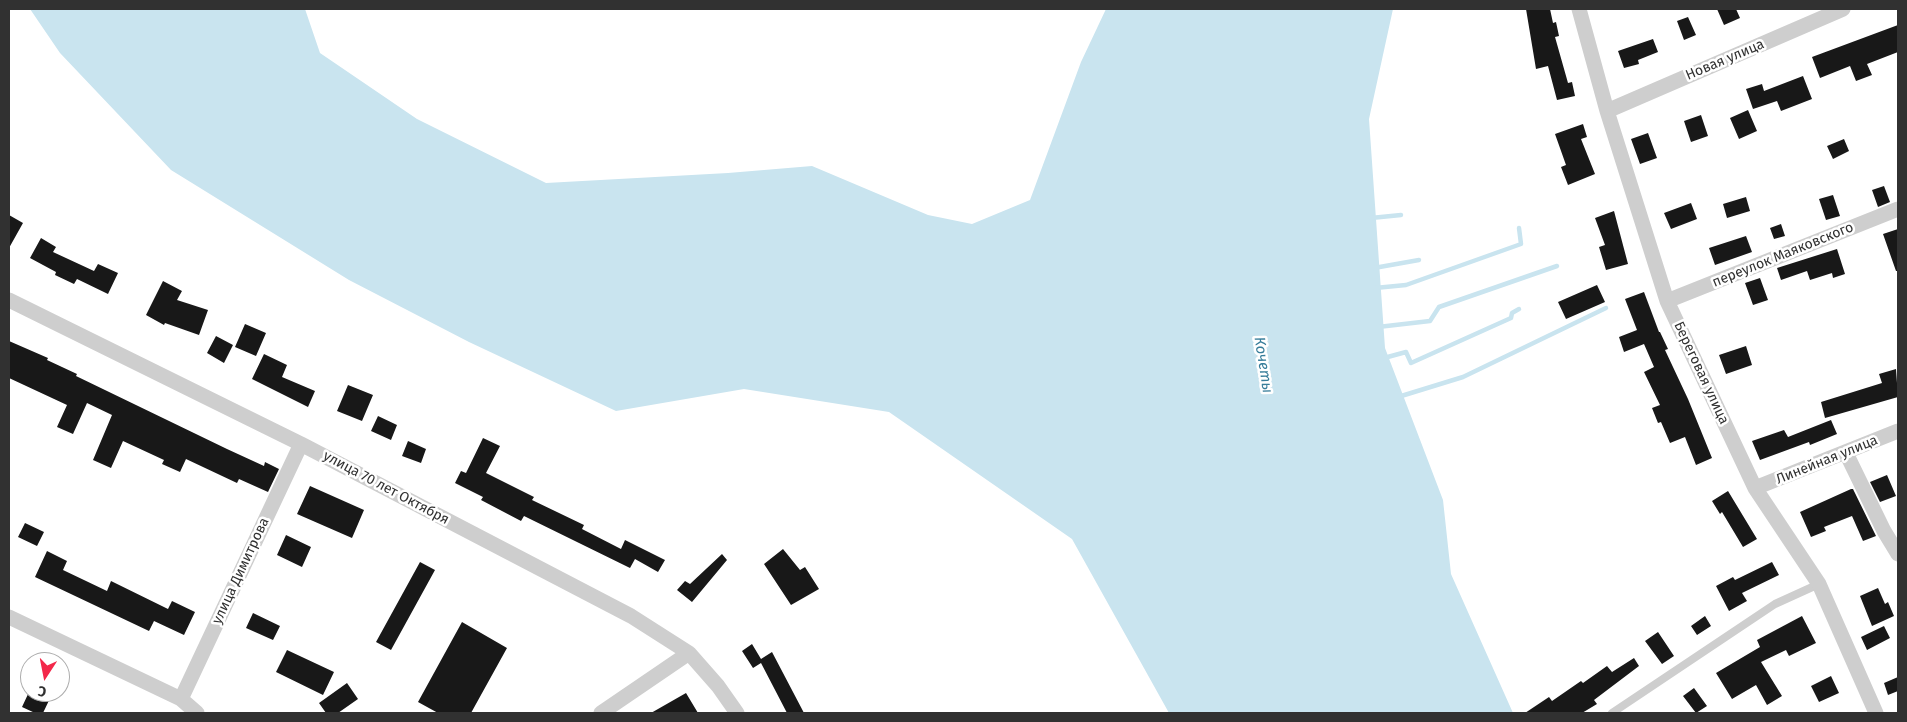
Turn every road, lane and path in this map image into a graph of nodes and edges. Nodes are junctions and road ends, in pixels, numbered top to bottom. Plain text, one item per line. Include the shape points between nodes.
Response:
1 (1580, 9) edge
2 (1843, 9) edge
3 (1607, 111) junction
4 (1898, 209) edge
5 (9, 300) edge
6 (1667, 301) junction
7 (1898, 431) edge
8 (301, 444) junction
9 (1846, 453) junction
10 (1755, 488) junction
11 (1898, 554) edge
12 (1819, 584) junction
13 (9, 617) edge
14 (689, 653) junction
15 (182, 699) junction
16 (198, 713) edge
17 (600, 713) edge
18 (737, 713) edge
19 (1612, 713) edge
20 (1876, 713) edge

1 - 3 street, Береговая улица
2 - 3 street, Новая улица
3 - 6 street, Береговая улица
4 - 6 street, переулок Маяковского
5 - 8 street, улица 70 лет Октября
6 - 10 street, Береговая улица
7 - 9 street, Линейная улица
8 - 14 street, улица 70 лет Октября via 631,616
8 - 15 street, улица Димитрова
9 - 10 street, Линейная улица
9 - 11 street
10 - 12 street, Береговая улица
12 - 19 lane via 1775,604
12 - 20 street, Береговая улица
13 - 15 street
14 - 17 street
14 - 18 street, улица 70 лет Октября
15 - 16 street

